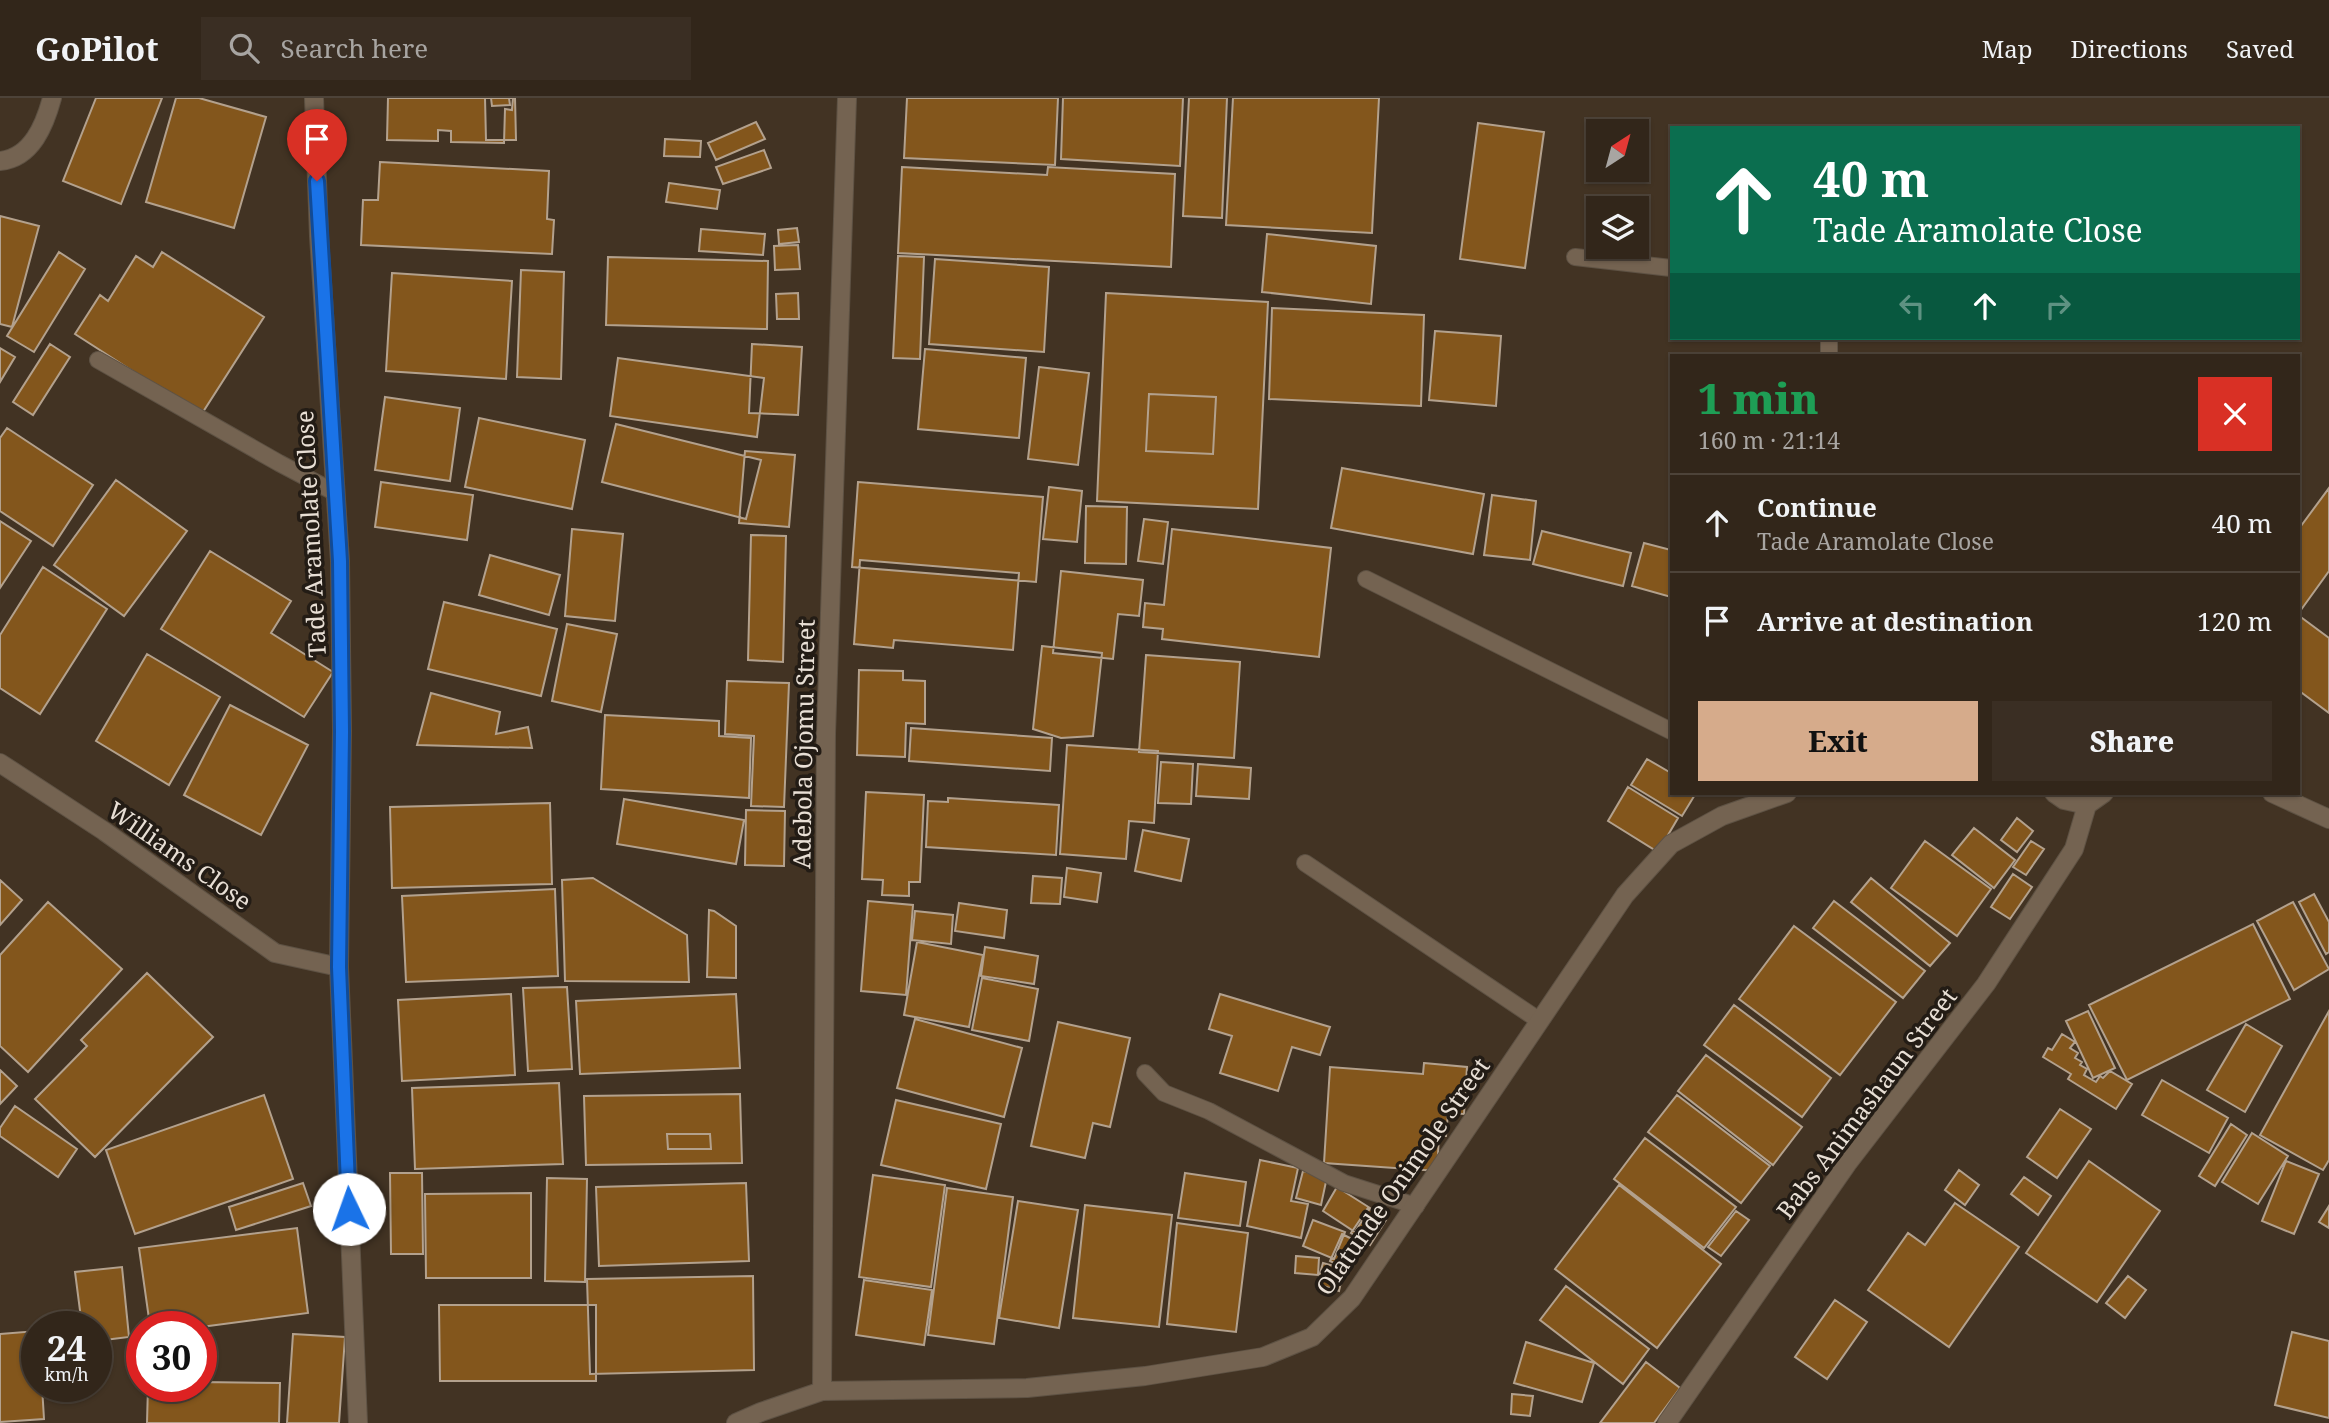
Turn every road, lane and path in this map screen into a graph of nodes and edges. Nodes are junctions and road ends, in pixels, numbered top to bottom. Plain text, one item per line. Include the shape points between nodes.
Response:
1 (52, 98) edge
2 (314, 98) edge
3 (847, 98) edge
4 (0, 161) edge
5 (1575, 257) dead end
6 (1670, 268) edge
7 (98, 359) dead end
8 (334, 492) junction
9 (1366, 579) dead end
10 (1670, 731) edge
11 (0, 763) edge
12 (1773, 795) edge
13 (2057, 795) edge
14 (2101, 795) edge
15 (2276, 795) edge
16 (2087, 805) junction
17 (2329, 819) edge
18 (1306, 863) dead end
19 (339, 967) junction
20 (1541, 1021) junction
21 (1145, 1073) dead end
22 (1416, 1206) junction
23 (822, 1391) junction
24 (358, 1423) edge
25 (736, 1423) edge
26 (1667, 1423) edge

1 - 4 street via 46,121 29,148
2 - 8 street, Tade Aramolate Close
3 - 23 street, Adebola Ojomu Street via 826,734
5 - 6 lane
7 - 8 lane
8 - 19 street, Tade Aramolate Close via 340,561 342,732
9 - 10 lane
11 - 19 street, Williams Close via 275,953
12 - 20 street, Olatunde Onimole Street via 1671,845 1625,895
13 - 16 street
14 - 16 street
15 - 17 street
16 - 26 street, Babs Animashaun Street via 2074,849 1986,984 1847,1164
18 - 20 lane
19 - 24 street, Tade Aramolate Close
20 - 22 street, Olatunde Onimole Street
21 - 22 lane via 1164,1093 1209,1111 1344,1183
22 - 23 street, Olatunde Onimole Street via 1352,1297 1312,1337 1263,1357 1027,1388
23 - 25 street, Olatunde Onimole Street

